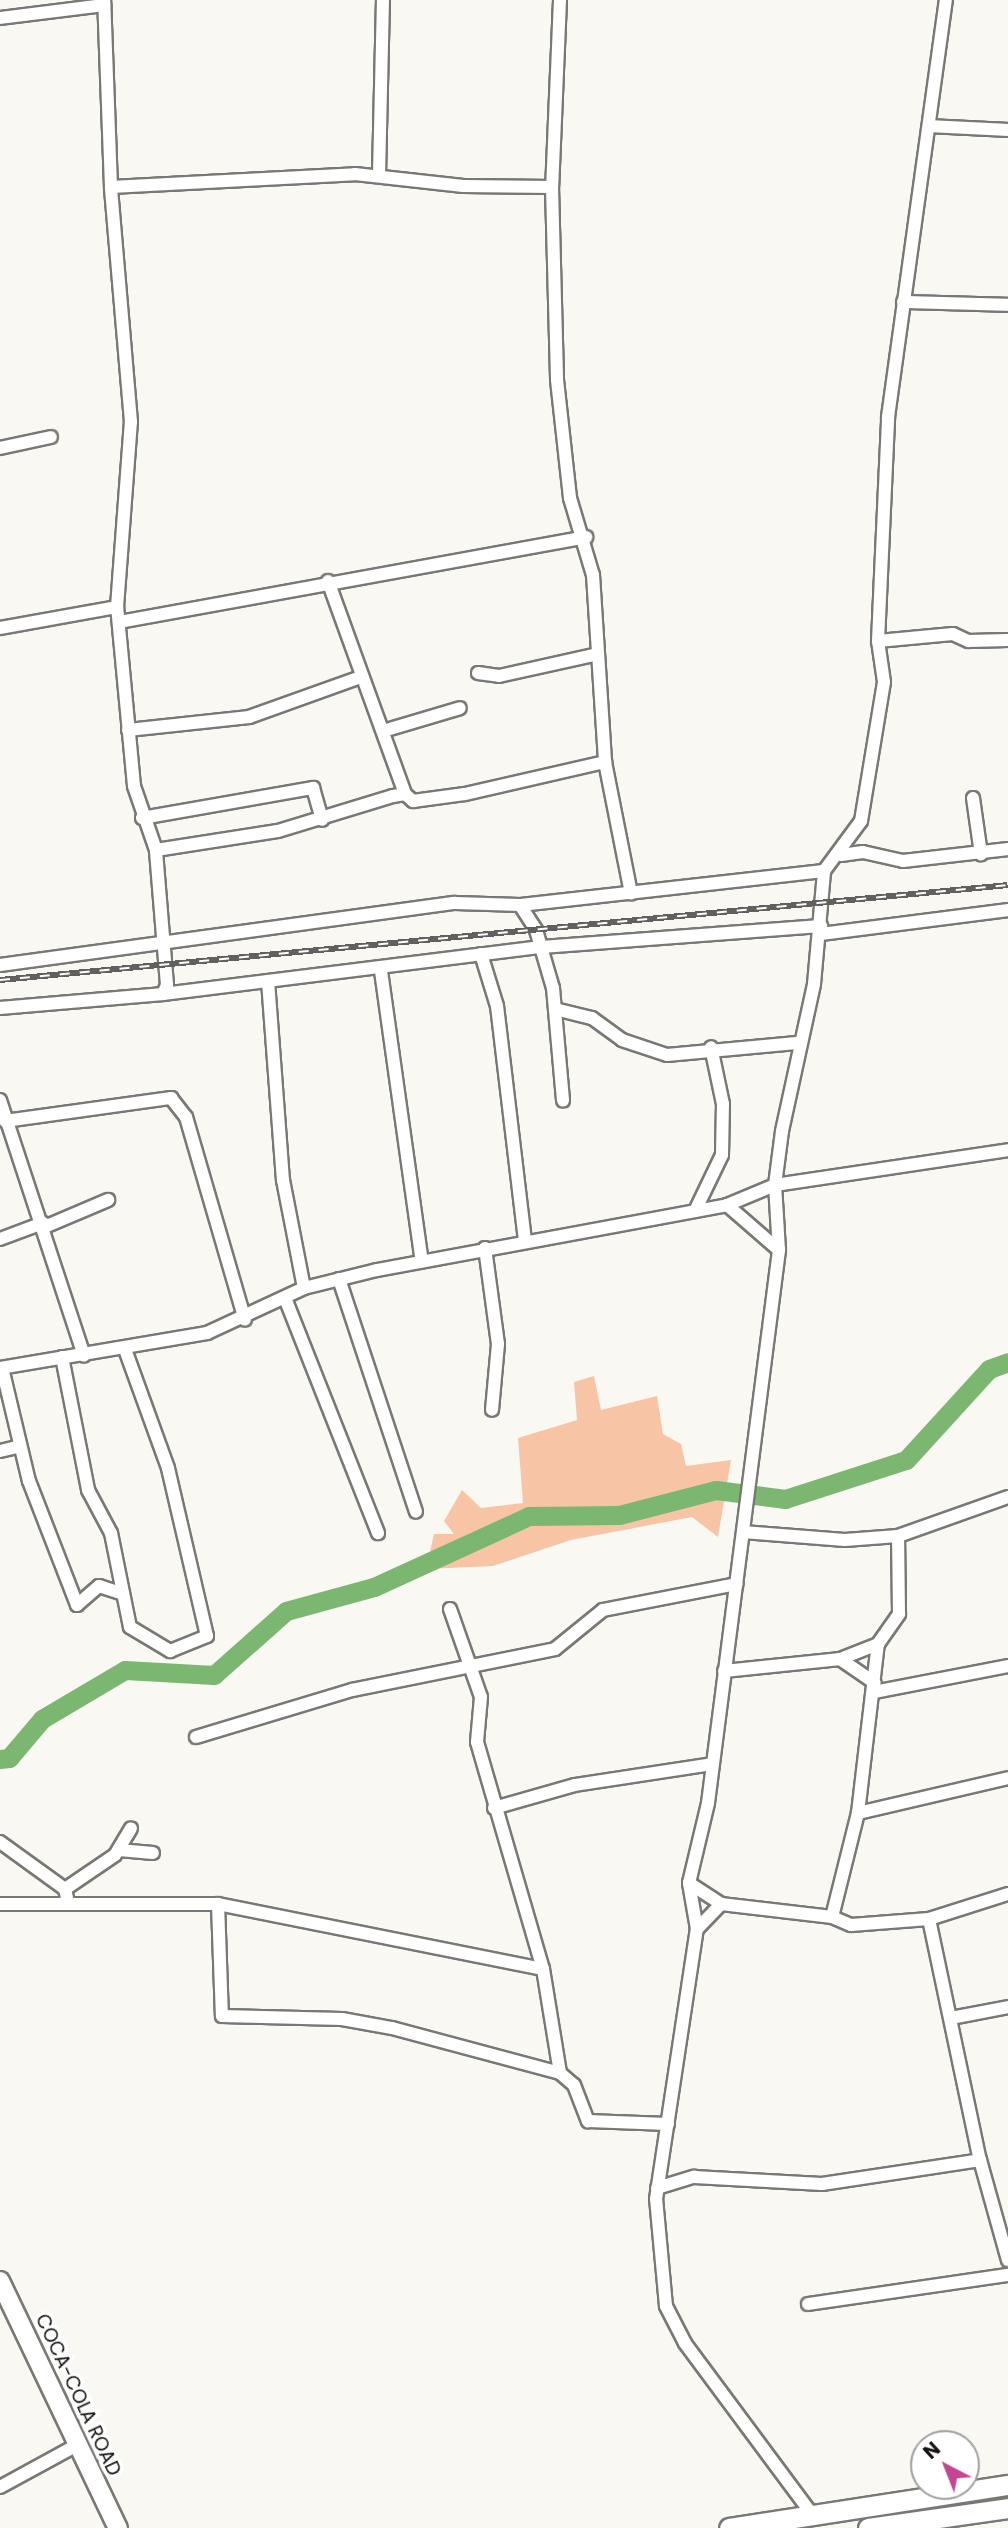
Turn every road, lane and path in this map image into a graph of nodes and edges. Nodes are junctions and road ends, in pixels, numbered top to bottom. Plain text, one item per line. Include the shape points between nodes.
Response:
1 (383, 0) edge
2 (560, 0) edge
3 (946, 0) edge
4 (104, 2) edge
5 (0, 18) edge
6 (929, 126) junction
7 (1008, 130) edge
8 (379, 175) junction
9 (111, 187) junction
10 (552, 187) junction
11 (903, 302) junction
12 (1008, 304) edge
13 (51, 437) dead end
14 (0, 448) edge
15 (586, 537) junction
16 (327, 581) junction
17 (117, 607) junction
18 (119, 622) junction
19 (0, 628) edge
20 (1008, 640) edge
21 (878, 641) junction
22 (598, 654) junction
23 (478, 673) dead end
24 (361, 677) junction
25 (460, 708) dead end
26 (128, 730) junction
27 (383, 731) junction
28 (605, 762) junction
29 (405, 794) junction
30 (973, 798) dead end
31 (142, 818) junction
32 (321, 820) junction
33 (1008, 849) edge
34 (156, 850) junction
35 (981, 854) junction
36 (841, 855) junction
37 (824, 871) junction
38 (631, 894) junction
39 (520, 905) junction
40 (1008, 910) edge
41 (821, 930) junction
42 (166, 944) junction
43 (541, 947) junction
44 (481, 954) junction
45 (0, 965) edge
46 (381, 971) junction
47 (268, 981) junction
48 (163, 994) junction
49 (0, 1008) edge
50 (555, 1009) junction
51 (796, 1043) junction
52 (712, 1047) junction
53 (0, 1100) edge
54 (563, 1101) dead end
55 (5, 1121) junction
56 (1008, 1150) edge
57 (775, 1185) junction
58 (108, 1200) dead end
59 (727, 1205) junction
60 (695, 1210) junction
61 (43, 1225) junction
62 (0, 1240) edge
63 (525, 1241) junction
64 (485, 1248) junction
65 (779, 1250) junction
66 (422, 1261) junction
67 (338, 1279) junction
68 (304, 1288) junction
69 (285, 1298) junction
70 (245, 1320) junction
71 (125, 1349) junction
72 (84, 1356) junction
73 (62, 1357) junction
74 (1, 1368) edge
75 (492, 1410) dead end
76 (18, 1447) junction
77 (0, 1451) edge
78 (1008, 1497) edge
79 (416, 1512) dead end
80 (744, 1532) junction
81 (378, 1533) dead end
82 (898, 1535) junction
83 (737, 1584) junction
84 (123, 1594) junction
85 (450, 1609) dead end
86 (878, 1644) junction
87 (840, 1659) junction
88 (470, 1666) junction
89 (1008, 1667) edge
90 (724, 1671) junction
91 (875, 1688) junction
92 (196, 1737) dead end
93 (712, 1764) junction
94 (1008, 1778) edge
95 (494, 1808) junction
96 (858, 1813) junction
97 (131, 1828) dead end
98 (0, 1842) edge
99 (119, 1850) junction
100 (153, 1853) dead end
101 (689, 1882) junction
102 (65, 1889) junction
103 (1008, 1894) edge
104 (68, 1903) junction
105 (218, 1903) junction
106 (0, 1904) edge
107 (721, 1904) junction
108 (832, 1917) junction
109 (929, 1919) junction
110 (697, 1929) junction
111 (543, 1969) junction
112 (1008, 2007) edge
113 (951, 2018) junction
114 (560, 2073) junction
115 (668, 2124) junction
116 (980, 2160) junction
117 (657, 2188) junction
118 (1008, 2260) edge
119 (1008, 2275) edge
120 (0, 2281) edge
121 (808, 2304) dead end
122 (78, 2445) junction
123 (1008, 2486) edge
124 (0, 2487) edge
125 (1008, 2508) edge
126 (814, 2517) junction
127 (118, 2528) edge
128 (729, 2528) edge
129 (867, 2528) edge

1 - 8 street
2 - 10 street
3 - 6 street
4 - 5 street
4 - 9 street
6 - 7 street
6 - 11 street
8 - 9 street
8 - 10 street via 463,186
9 - 17 street via 131,422
10 - 15 street via 557,380 570,498
11 - 12 street
11 - 21 street via 888,417
13 - 14 street
15 - 16 street
15 - 22 street
16 - 18 street
16 - 24 street
17 - 18 street
17 - 19 street
18 - 26 street
20 - 21 street via 968,641 953,635
21 - 36 street via 884,682 861,821
22 - 23 street via 499,676
22 - 28 street
24 - 26 street via 249,717
24 - 27 street
25 - 27 street
26 - 31 street
27 - 29 street
28 - 29 street via 465,794 413,801
28 - 38 street
29 - 32 street
30 - 35 street
31 - 32 street via 313,788
31 - 34 street
32 - 34 street
33 - 35 street
34 - 42 street
35 - 36 street via 903,861 863,852
36 - 37 street
37 - 38 street
37 - 41 street
38 - 39 street
39 - 42 street via 455,903
39 - 43 street
40 - 41 street
41 - 43 street
41 - 51 street
42 - 45 street
42 - 48 street
43 - 44 street
43 - 50 street
44 - 46 street
44 - 63 street via 497,1006
46 - 47 street
46 - 66 street
47 - 48 street
47 - 68 street via 283,1180
48 - 49 street
50 - 52 street via 592,1018 650,1052
50 - 54 street
51 - 52 street
51 - 57 street
52 - 60 street via 723,1104 722,1154
53 - 55 street
55 - 61 street
55 - 70 street via 172,1098 186,1117
56 - 57 street via 877,1174
57 - 59 street
57 - 65 street
58 - 61 street
59 - 60 street
59 - 65 street
60 - 63 street
61 - 62 street
61 - 72 street
63 - 64 street
64 - 66 street
64 - 75 street via 498,1345
65 - 80 street
66 - 67 street
67 - 68 street
67 - 79 street
68 - 69 street
69 - 70 street
69 - 81 street
70 - 71 street
71 - 72 street
71 - 84 street via 168,1468 206,1636 170,1651 137,1635
72 - 73 street
73 - 74 street
73 - 84 street via 88,1490 96,1514 108,1522
74 - 76 street
76 - 77 street
76 - 84 street via 77,1605 99,1586
78 - 82 street
80 - 82 street via 845,1540
80 - 83 street
82 - 86 street via 899,1615
83 - 88 street via 603,1610 555,1649
83 - 90 street
85 - 88 street
86 - 87 street
86 - 91 street
87 - 90 street
87 - 91 street
88 - 92 street via 352,1690
88 - 95 street via 481,1697 478,1742
89 - 91 street
90 - 93 street
91 - 96 street
93 - 95 street via 575,1785
93 - 101 street
94 - 96 street
95 - 111 street
96 - 108 street
97 - 99 street
98 - 102 street
99 - 100 street
99 - 102 street
101 - 107 street
101 - 110 street
102 - 104 street
103 - 109 street
104 - 105 street
104 - 106 street
105 - 111 street
105 - 114 street via 222,2016 342,2019
107 - 108 street
107 - 110 street
108 - 109 street via 851,1925
109 - 113 street
110 - 115 street
111 - 114 street
112 - 113 street
113 - 116 street
114 - 115 street via 575,2085 588,2121
115 - 117 street
116 - 117 street via 822,2184 694,2176
116 - 118 street
117 - 126 street via 666,2306 684,2343
119 - 121 street
120 - 122 street, COCA-COLA ROAD
122 - 124 street via 42,2458
122 - 127 street, COCA-COLA ROAD
123 - 126 main road
125 - 129 main road
126 - 128 main road

